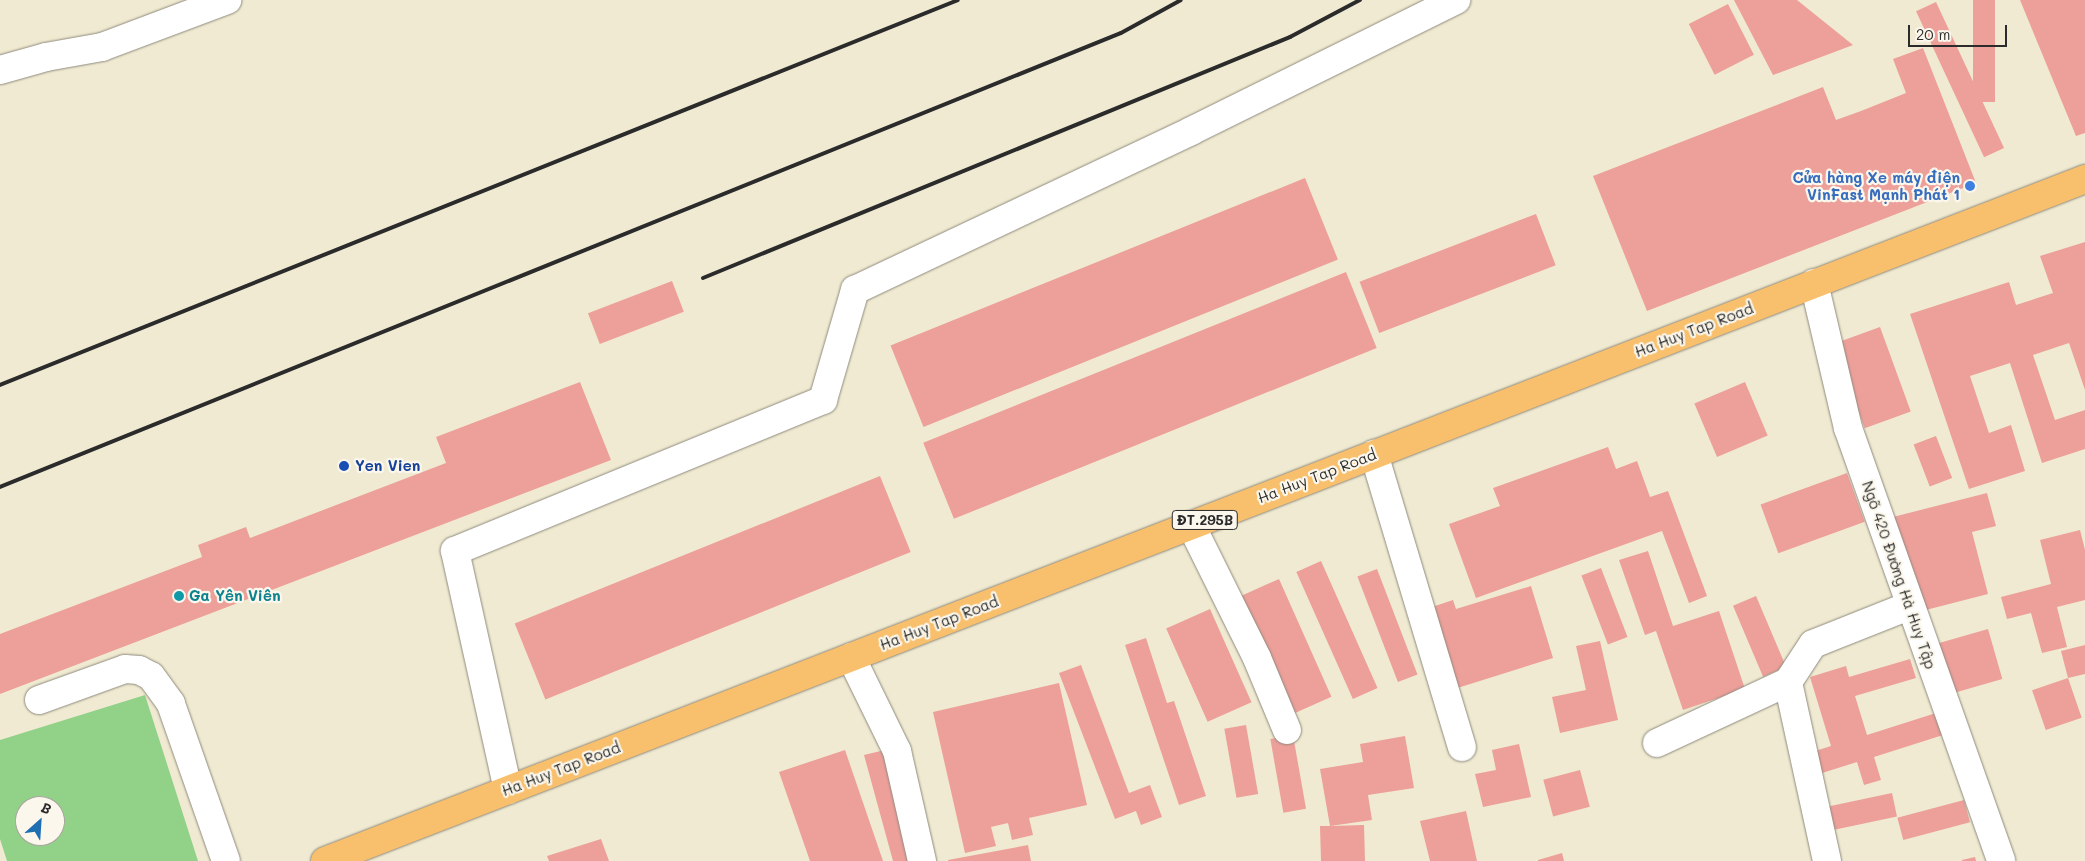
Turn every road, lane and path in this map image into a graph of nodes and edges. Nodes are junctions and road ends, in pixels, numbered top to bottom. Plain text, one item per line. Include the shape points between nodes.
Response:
1 (227, 0) edge
2 (1456, 0) edge
3 (0, 70) edge
4 (2085, 179) edge
5 (1814, 283) junction
6 (1374, 454) junction
7 (1192, 525) junction
8 (1909, 606) junction
9 (851, 657) junction
10 (1788, 682) junction
11 (39, 700) dead end
12 (1287, 730) dead end
13 (1657, 743) dead end
14 (1462, 748) dead end
15 (508, 790) junction
16 (342, 858) edge
17 (226, 861) edge
18 (922, 861) edge
19 (1827, 861) edge
20 (2000, 861) edge

1 - 3 street via 102,47 46,57
2 - 15 street via 1191,131 856,290 823,400 455,551
4 - 5 main road, Ha Huy Tap Road / ĐT.295B
5 - 6 main road, Ha Huy Tap Road / ĐT.295B
5 - 8 street, Ngõ 420 Đường Hà Huy Tập via 1848,428
6 - 7 main road, Ha Huy Tap Road / ĐT.295B
6 - 14 street
7 - 9 main road, Ha Huy Tap Road / ĐT.295B
7 - 12 street via 1257,658
8 - 10 street via 1813,644
8 - 20 street, Ngõ 420 Đường Hà Huy Tập
9 - 15 main road, Ha Huy Tap Road / ĐT.295B
9 - 18 street via 897,751
10 - 13 street
10 - 19 street
11 - 17 street via 125,669 139,670 151,676 171,704
15 - 16 main road, Ha Huy Tap Road / ĐT.295B

